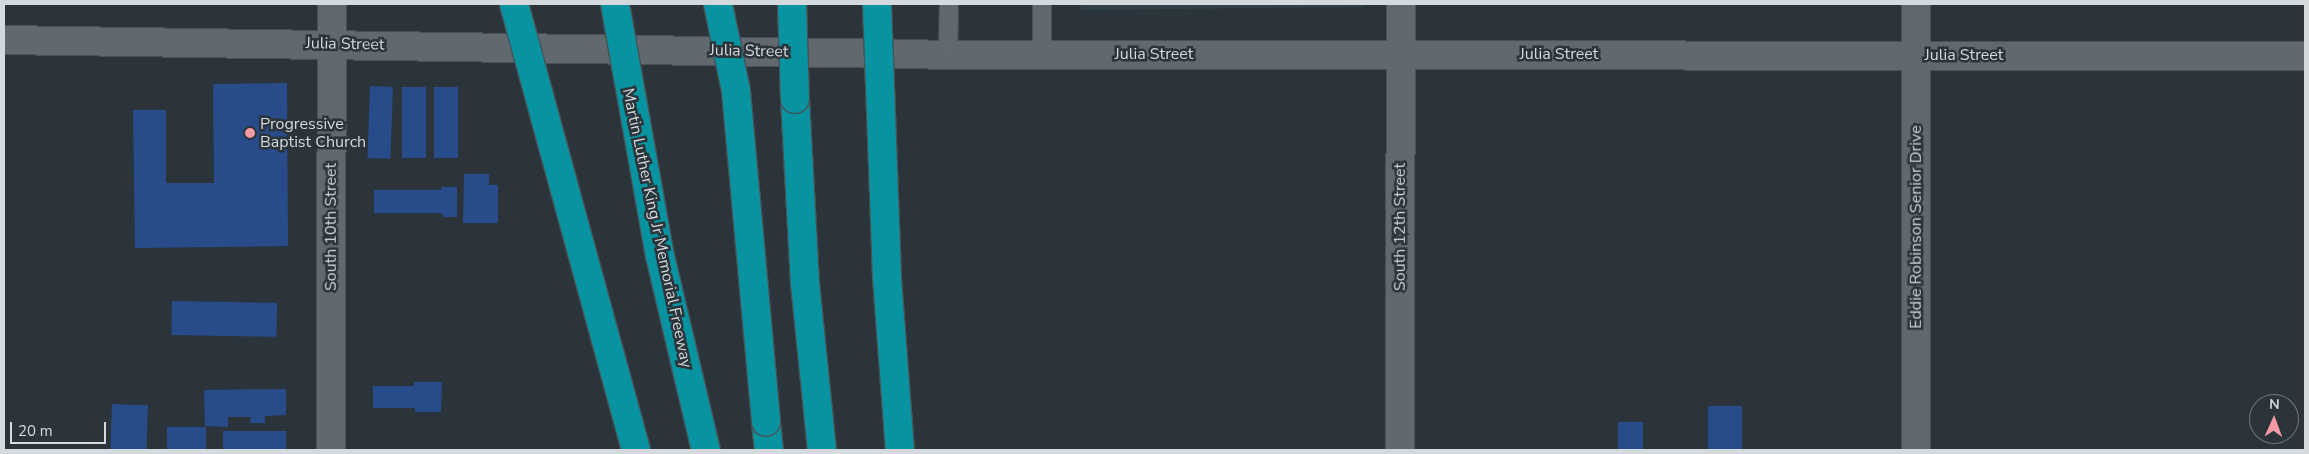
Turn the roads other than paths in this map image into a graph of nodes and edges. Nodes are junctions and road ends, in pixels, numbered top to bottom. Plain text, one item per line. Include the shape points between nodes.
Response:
1 (332, 4) edge
2 (514, 4) edge
3 (718, 4) edge
4 (792, 4) edge
5 (877, 4) edge
6 (949, 4) edge
7 (1042, 4) edge
8 (1401, 4) edge
9 (1916, 4) edge
10 (615, 10) edge
11 (4, 40) edge
12 (332, 44) junction
13 (1401, 53) junction
14 (948, 54) junction
15 (1042, 54) junction
16 (1916, 55) junction
17 (2305, 56) edge
18 (331, 450) edge
19 (636, 450) edge
20 (706, 450) edge
21 (769, 450) edge
22 (822, 450) edge
23 (900, 450) edge
24 (1400, 450) edge
25 (1916, 450) edge

1 - 12 street, South 10th Street
2 - 19 highway, bridge
3 - 21 highway, bridge via 736,91
4 - 22 highway, bridge via 805,283
5 - 23 highway, bridge via 887,278
6 - 14 lane
7 - 15 lane
8 - 13 street, South 12th Street
9 - 16 street, Eddie Robinson Senior Drive
10 - 20 highway, Martin Luther King Jr Memorial Freeway, bridge via 660,256
11 - 12 street, Julia Street
12 - 14 street, Julia Street
12 - 18 street, South 10th Street
13 - 15 street, Julia Street
13 - 16 street, Julia Street
13 - 24 street, South 12th Street
14 - 15 street, Julia Street
16 - 17 street, Julia Street
16 - 25 street, Eddie Robinson Senior Drive

